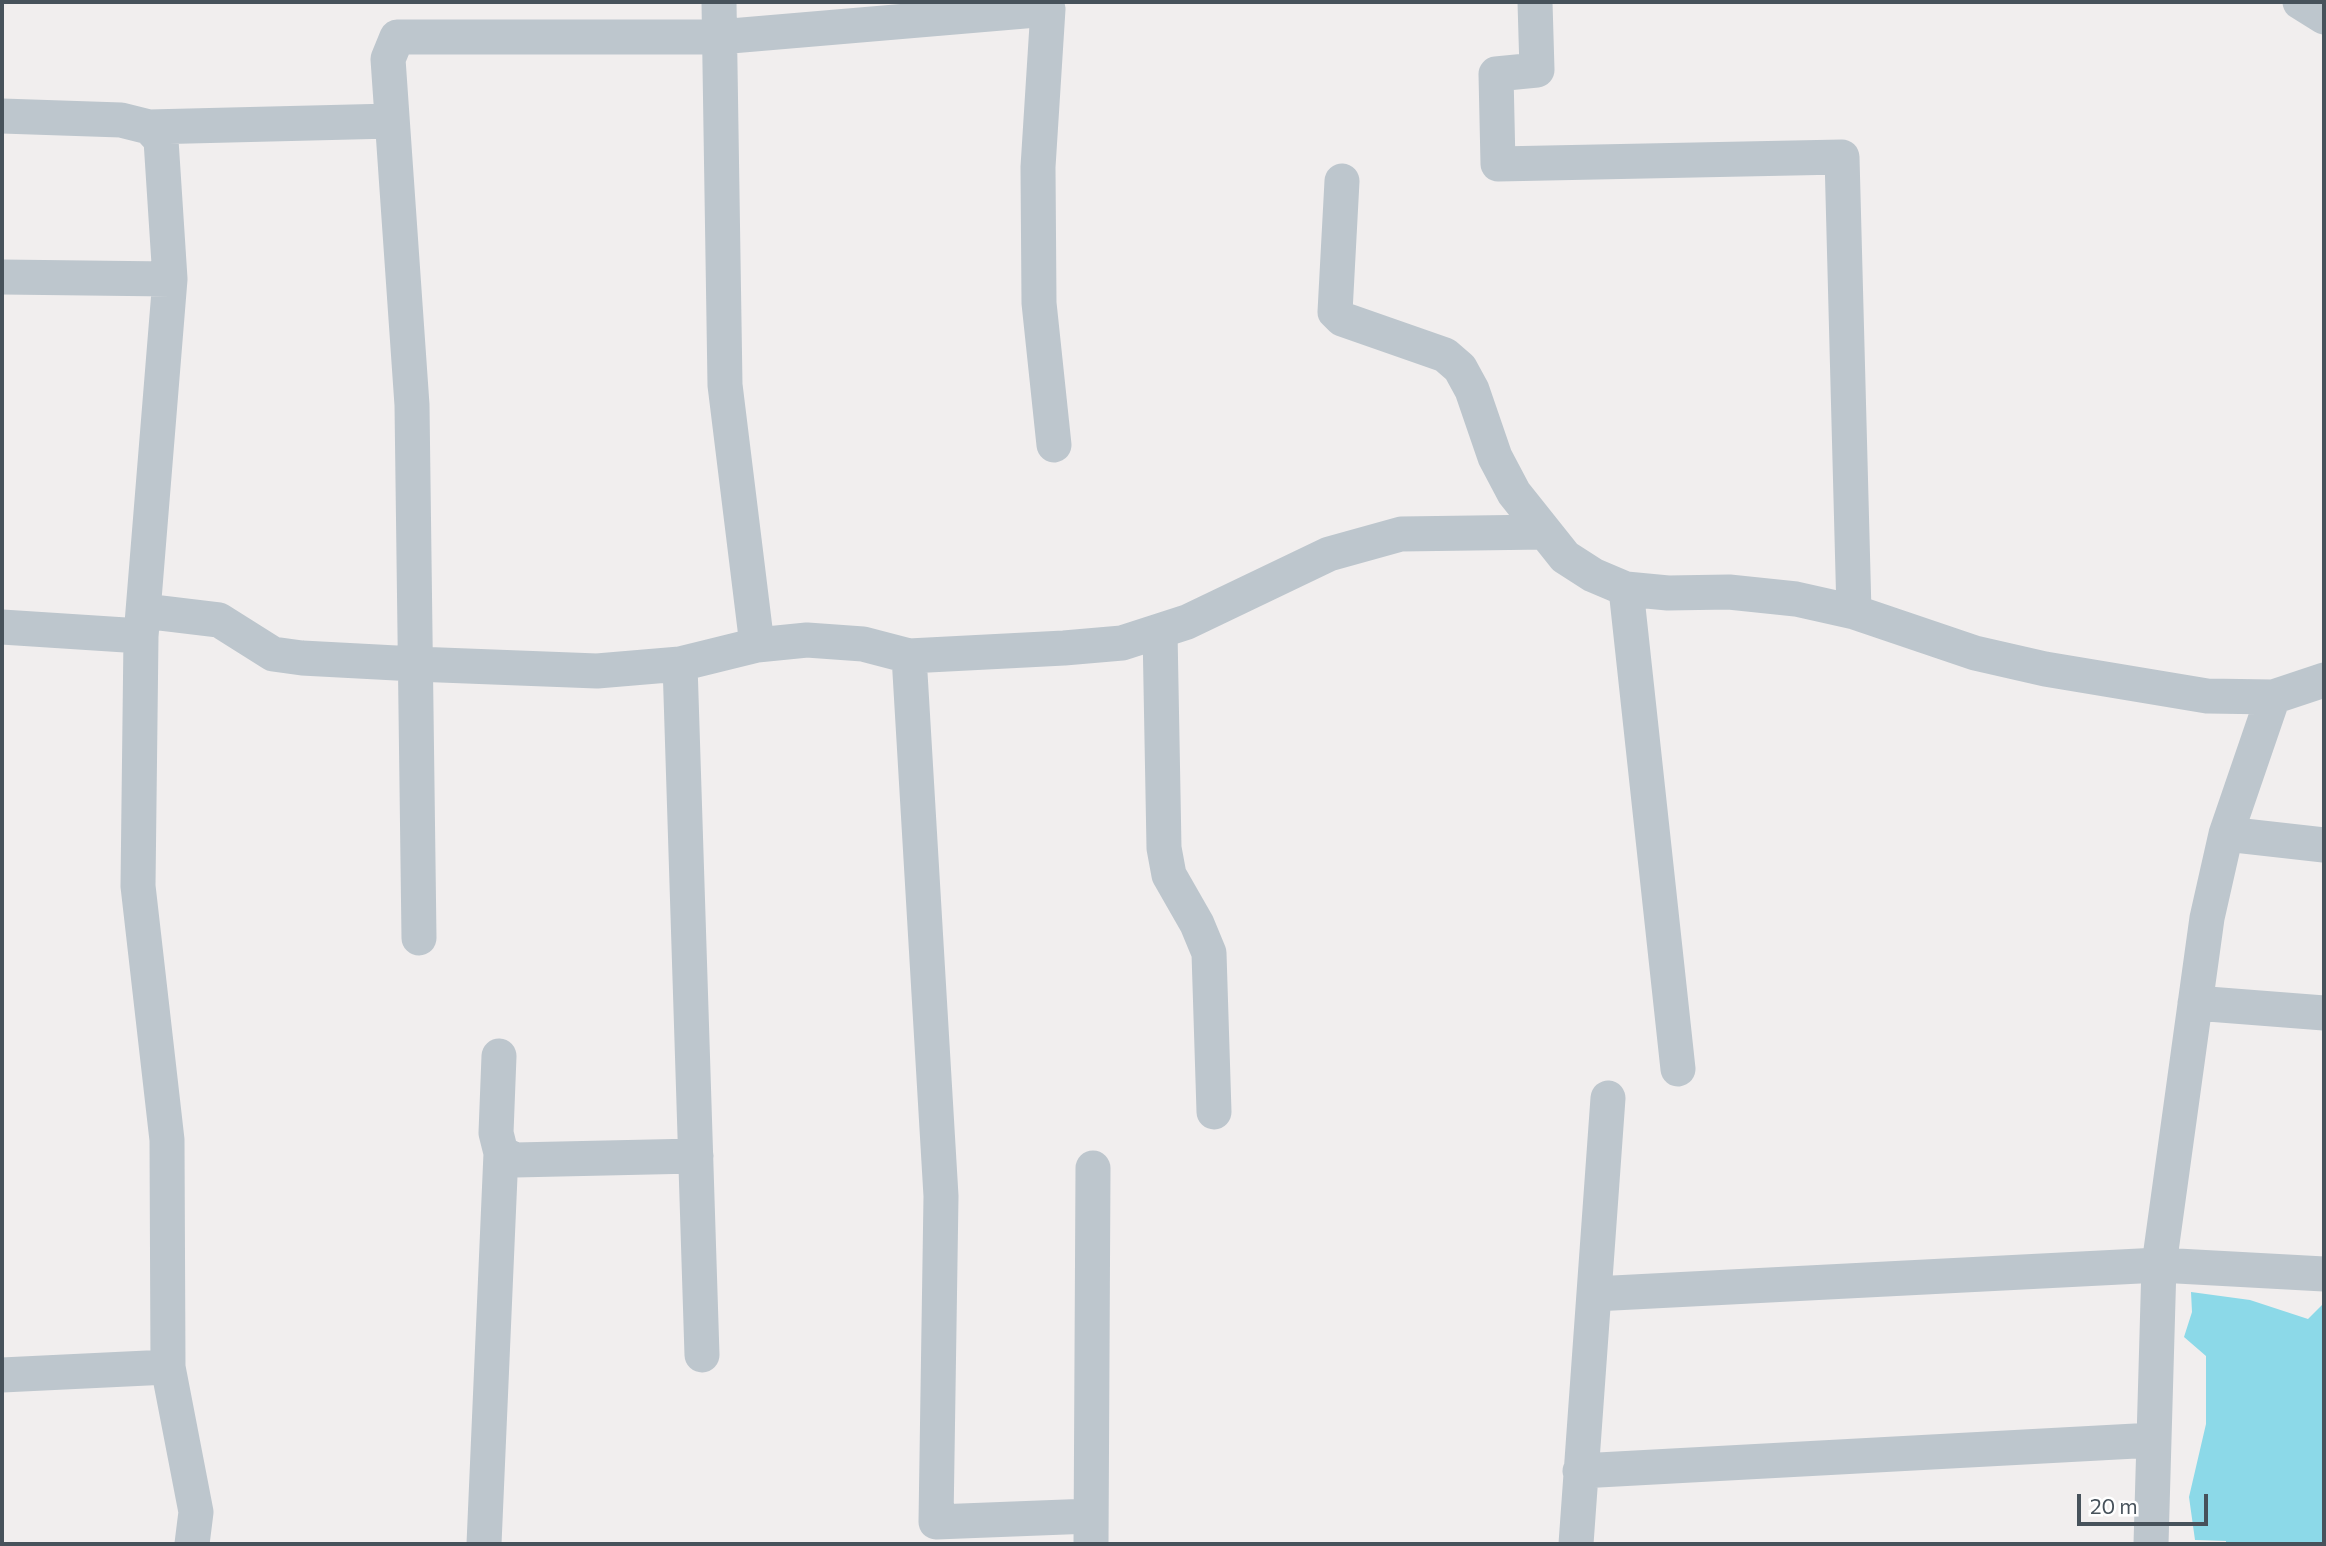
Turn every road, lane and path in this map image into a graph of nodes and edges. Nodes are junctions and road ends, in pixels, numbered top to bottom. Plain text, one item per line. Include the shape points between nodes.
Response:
1 (719, 2) edge
2 (1535, 2) edge
3 (2300, 2) edge
4 (1048, 5) edge
5 (2324, 17) edge
6 (719, 37) junction
7 (2, 116) edge
8 (392, 121) junction
9 (149, 127) junction
10 (1342, 181) dead end
11 (2, 277) edge
12 (170, 279) junction
13 (1054, 445) dead end
14 (1545, 532) junction
15 (1626, 589) junction
16 (1854, 612) junction
17 (143, 623) junction
18 (2, 627) edge
19 (1160, 631) junction
20 (757, 645) junction
21 (909, 656) junction
22 (415, 664) junction
23 (680, 664) junction
24 (2324, 680) edge
25 (2273, 697) junction
26 (2226, 834) junction
27 (2324, 845) edge
28 (419, 938) dead end
29 (2195, 1003) junction
30 (2324, 1013) edge
31 (499, 1056) dead end
32 (1678, 1069) dead end
33 (1608, 1098) dead end
34 (1214, 1112) dead end
35 (500, 1153) junction
36 (696, 1156) junction
37 (1093, 1168) dead end
38 (2159, 1265) junction
39 (2324, 1274) edge
40 (1594, 1294) junction
41 (702, 1354) dead end
42 (168, 1367) junction
43 (2, 1375) edge
44 (2154, 1440) junction
45 (1580, 1471) junction
46 (1091, 1530) edge
47 (192, 1544) edge
48 (484, 1544) edge
49 (1576, 1544) edge
50 (2151, 1544) edge

1 - 6 street
2 - 16 street via 1538,70 1496,74 1498,164 1842,157
3 - 5 street
4 - 6 street
4 - 13 street via 1038,167 1038,289
6 - 8 street via 397,37 388,59
6 - 20 street via 725,385
7 - 9 street via 121,120
8 - 9 street
8 - 22 street via 412,405
9 - 12 street via 161,140
10 - 14 street via 1335,312 1445,355 1460,368 1495,457 1514,493
11 - 12 street
12 - 17 street
14 - 15 street via 1565,557
14 - 19 street via 1401,534 1329,554
15 - 16 street via 1728,592 1796,599
15 - 32 street
16 - 25 street via 1975,653 2045,669 2207,696
17 - 18 street
17 - 22 street via 219,620 273,654
17 - 42 street via 138,886 167,1140
19 - 21 street via 1122,643
19 - 34 street via 1164,848 1169,875 1209,953
20 - 21 street via 807,640 852,643
20 - 23 street
21 - 46 street via 941,1196 936,1522
22 - 23 street via 597,671
22 - 28 street
23 - 36 street
24 - 25 street
25 - 26 street
26 - 27 street
26 - 29 street via 2207,918
29 - 30 street
29 - 38 street
31 - 35 street via 496,1133
33 - 40 street
35 - 36 street via 515,1160 539,1161
35 - 48 street
36 - 41 street
37 - 46 street
38 - 39 street
38 - 40 street
38 - 44 street
40 - 45 street
42 - 43 street
42 - 47 street via 196,1512
44 - 45 street
44 - 50 street
45 - 49 street

